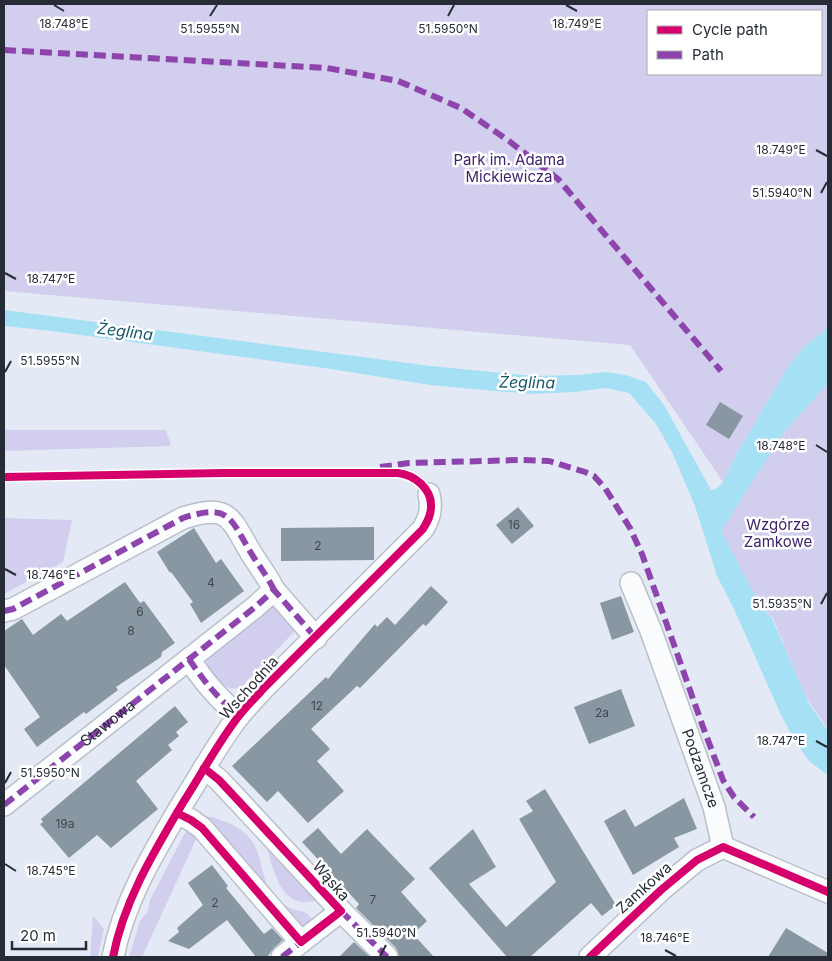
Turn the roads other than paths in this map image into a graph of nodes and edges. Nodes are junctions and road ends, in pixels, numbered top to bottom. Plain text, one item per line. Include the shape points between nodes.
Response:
1 (429, 494) dead end
2 (630, 583) dead end
3 (274, 590) junction
4 (4, 611) edge
5 (316, 638) junction
6 (189, 659) junction
7 (239, 716) junction
8 (204, 768) junction
9 (4, 805) edge
10 (177, 813) junction
11 (723, 847) junction
12 (828, 892) edge
13 (341, 911) junction
14 (301, 942) junction
15 (113, 957) edge
16 (282, 957) edge
17 (387, 957) edge
18 (590, 957) edge

1 - 5 street, Wschodnia via 429,519 423,530
2 - 11 street, Podzamcze via 652,631 711,798
3 - 4 street via 233,522 226,515 202,512 183,518
3 - 5 street
3 - 6 street, Stawowa
5 - 7 street, Wschodnia
6 - 7 street via 206,684
6 - 9 street, Stawowa
7 - 8 street, Wschodnia
8 - 10 street, Wschodnia
8 - 13 street, Wąska via 219,780
10 - 14 street via 202,828
10 - 15 street, Wschodnia via 137,884
11 - 12 street
11 - 18 street, Zamkowa via 697,860
13 - 14 street, Wąska
13 - 17 street, Wąska
14 - 16 street, Wąska

